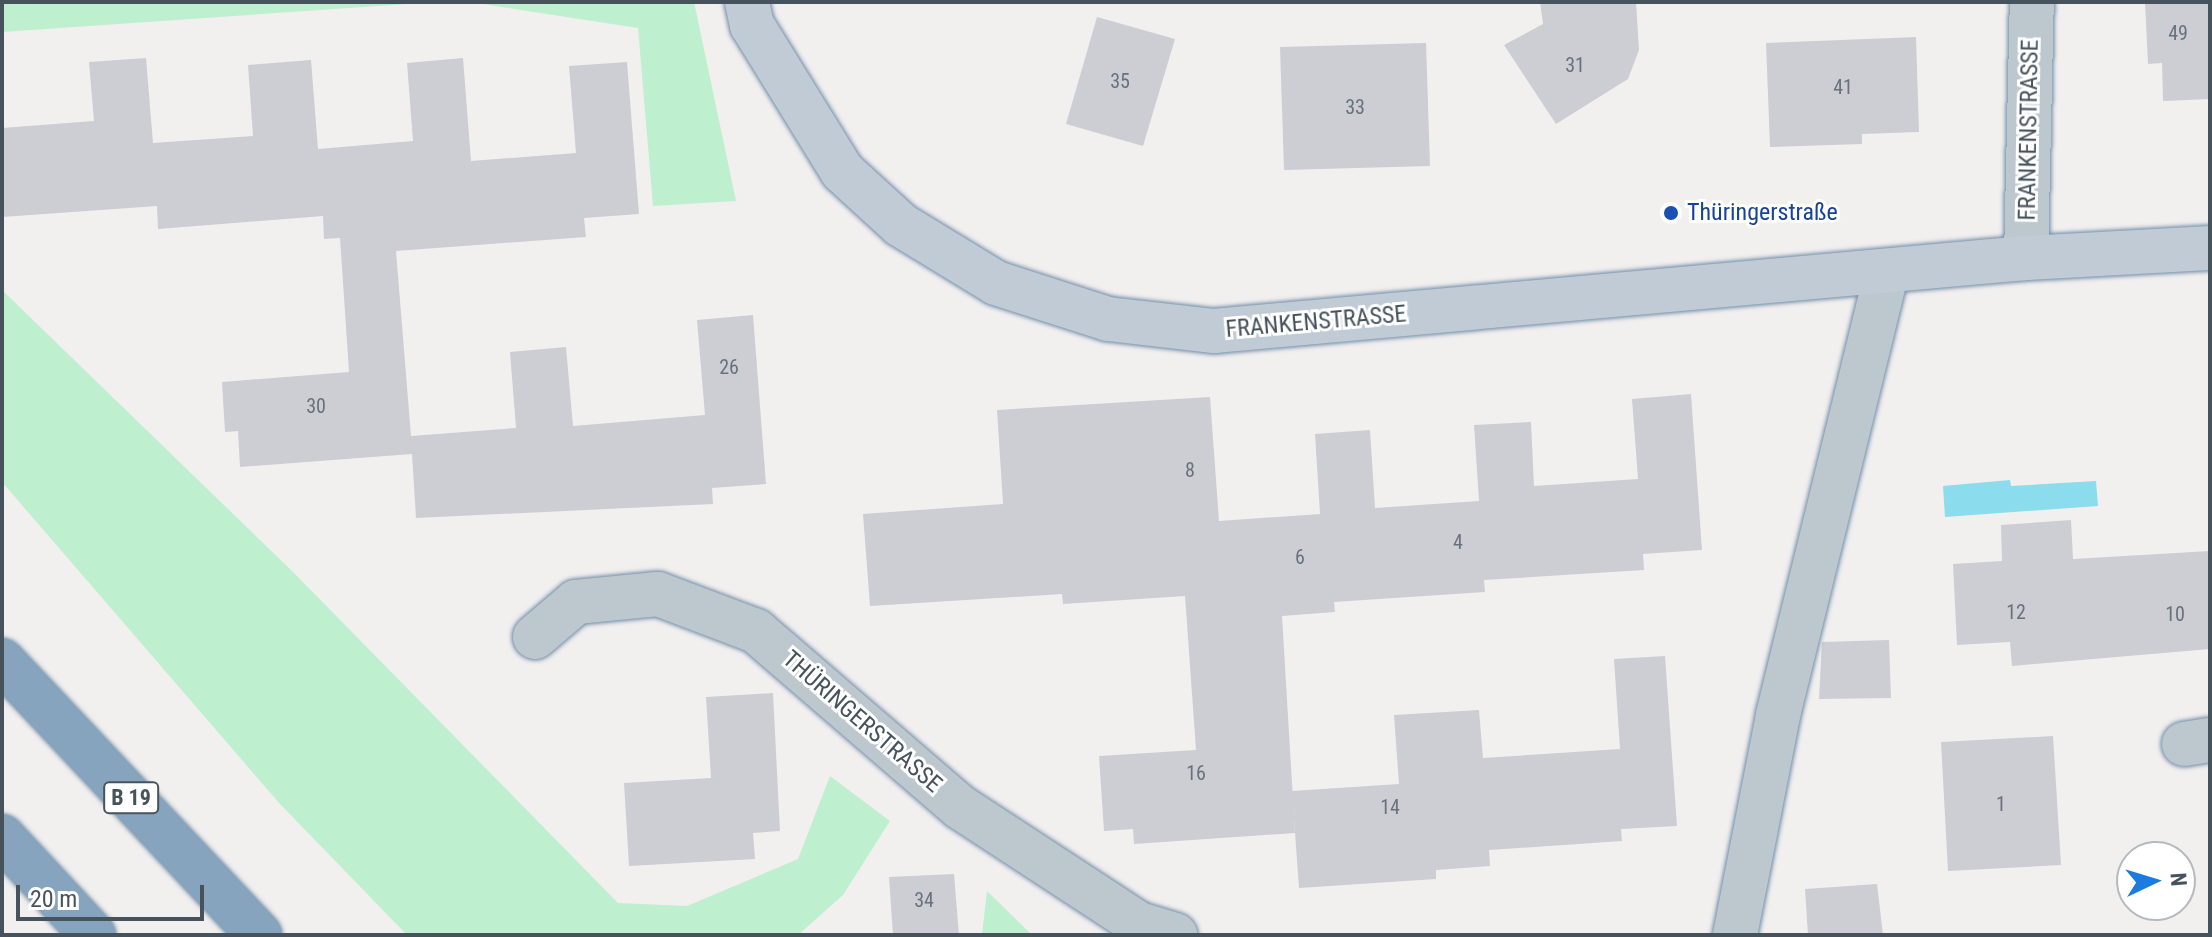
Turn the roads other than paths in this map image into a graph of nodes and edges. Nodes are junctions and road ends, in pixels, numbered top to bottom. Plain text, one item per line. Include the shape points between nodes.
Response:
1 (747, 2) edge
2 (2032, 2) edge
3 (2210, 248) edge
4 (2026, 258) junction
5 (1887, 271) junction
6 (535, 637) dead end
7 (2, 661) edge
8 (2, 837) edge
9 (93, 935) edge
10 (259, 935) edge
11 (1175, 935) edge
12 (1735, 935) edge

1 - 5 street, FRANKENSTRASSE via 752,25 842,171 901,225 996,283 1108,319 1214,331
2 - 4 street, FRANKENSTRASSE
3 - 4 street, FRANKENSTRASSE
4 - 5 street, FRANKENSTRASSE
5 - 12 street via 1778,715
6 - 11 street, THÜRINGERSTRASSE via 576,602 658,594 756,631 960,807 1139,924
7 - 10 highway, B 19
8 - 9 highway

